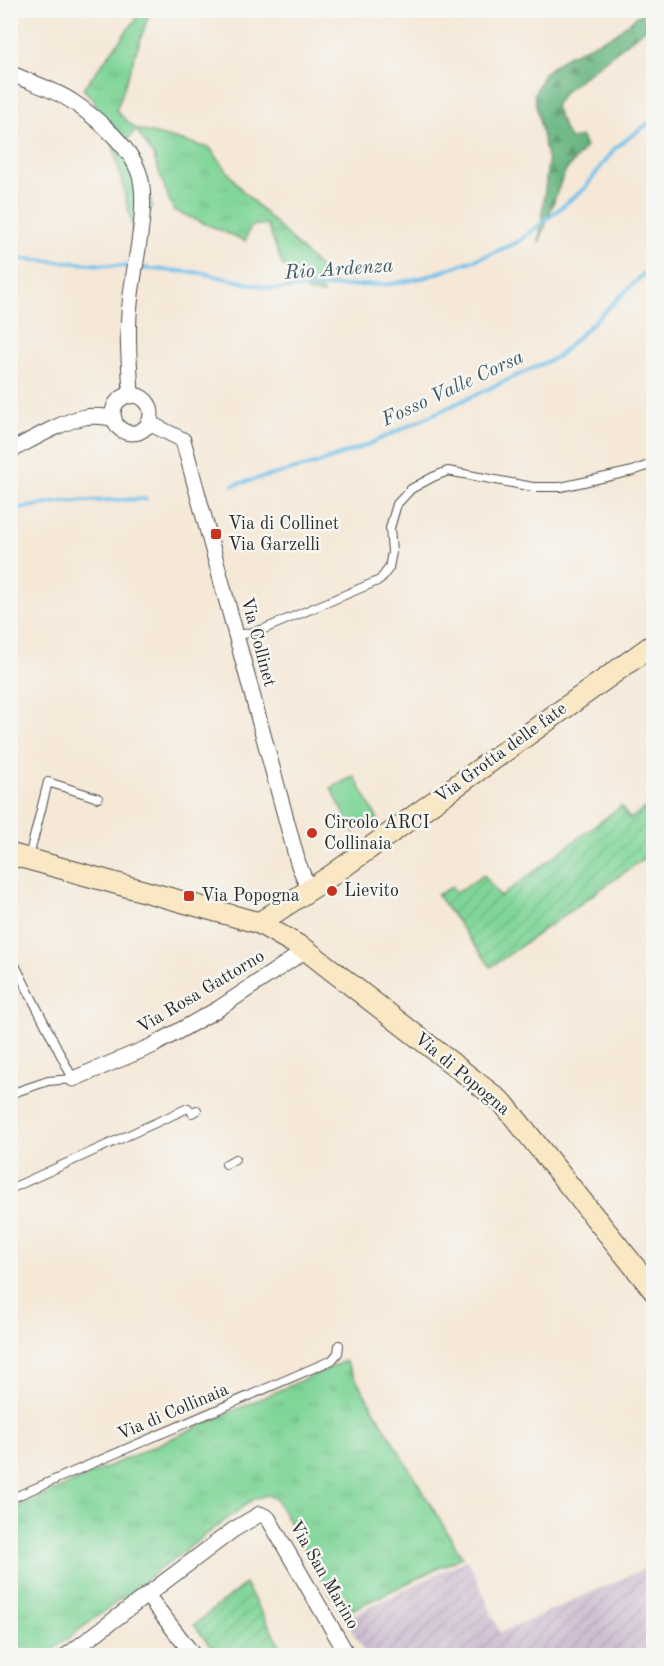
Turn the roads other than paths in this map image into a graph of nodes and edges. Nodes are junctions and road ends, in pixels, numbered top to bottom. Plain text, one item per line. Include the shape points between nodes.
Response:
1 (10, 73) edge
2 (131, 396) junction
3 (114, 418) junction
4 (149, 423) junction
5 (10, 451) edge
6 (654, 463) edge
7 (236, 636) junction
8 (654, 644) edge
9 (98, 798) dead end
10 (20, 857) edge
11 (309, 890) junction
12 (259, 923) junction
13 (306, 950) junction
14 (10, 961) edge
15 (73, 1079) junction
16 (10, 1094) edge
17 (192, 1110) dead end
18 (235, 1159) dead end
19 (226, 1164) dead end
20 (10, 1190) edge
21 (654, 1291) edge
22 (339, 1345) dead end
23 (10, 1500) edge
24 (147, 1595) junction
25 (66, 1656) edge
26 (194, 1656) edge
27 (348, 1656) edge

1 - 2 street via 72,101 132,158 140,176 142,196 129,306
2 - 3 street via 116,406
2 - 4 street via 146,402 151,412
3 - 4 street via 119,428 130,433 141,431
3 - 5 street via 76,419
4 - 7 street, Via Collinet via 183,440
6 - 7 lane via 561,487 532,487 448,471 433,477 411,489 398,504 390,528 391,560 380,580 264,629
7 - 11 street, Via Collinet via 298,863
8 - 11 main road, Via Grotta delle fate via 484,772
9 - 10 lane via 48,782
10 - 12 main road, Via di Popogna
11 - 12 main road, Via Grotta delle fate
12 - 13 main road, Via di Popogna
13 - 15 street, Via Rosa Gattorno via 218,1009 153,1046
13 - 21 main road, Via di Popogna via 503,1103
14 - 15 lane
15 - 16 lane, Via Rosa Gattorno via 48,1081
17 - 20 lane
18 - 19 lane
22 - 23 lane, Via di Collinaia via 332,1360
24 - 25 street, Via San Marino
24 - 26 street
24 - 27 street, Via San Marino via 233,1530 264,1514

